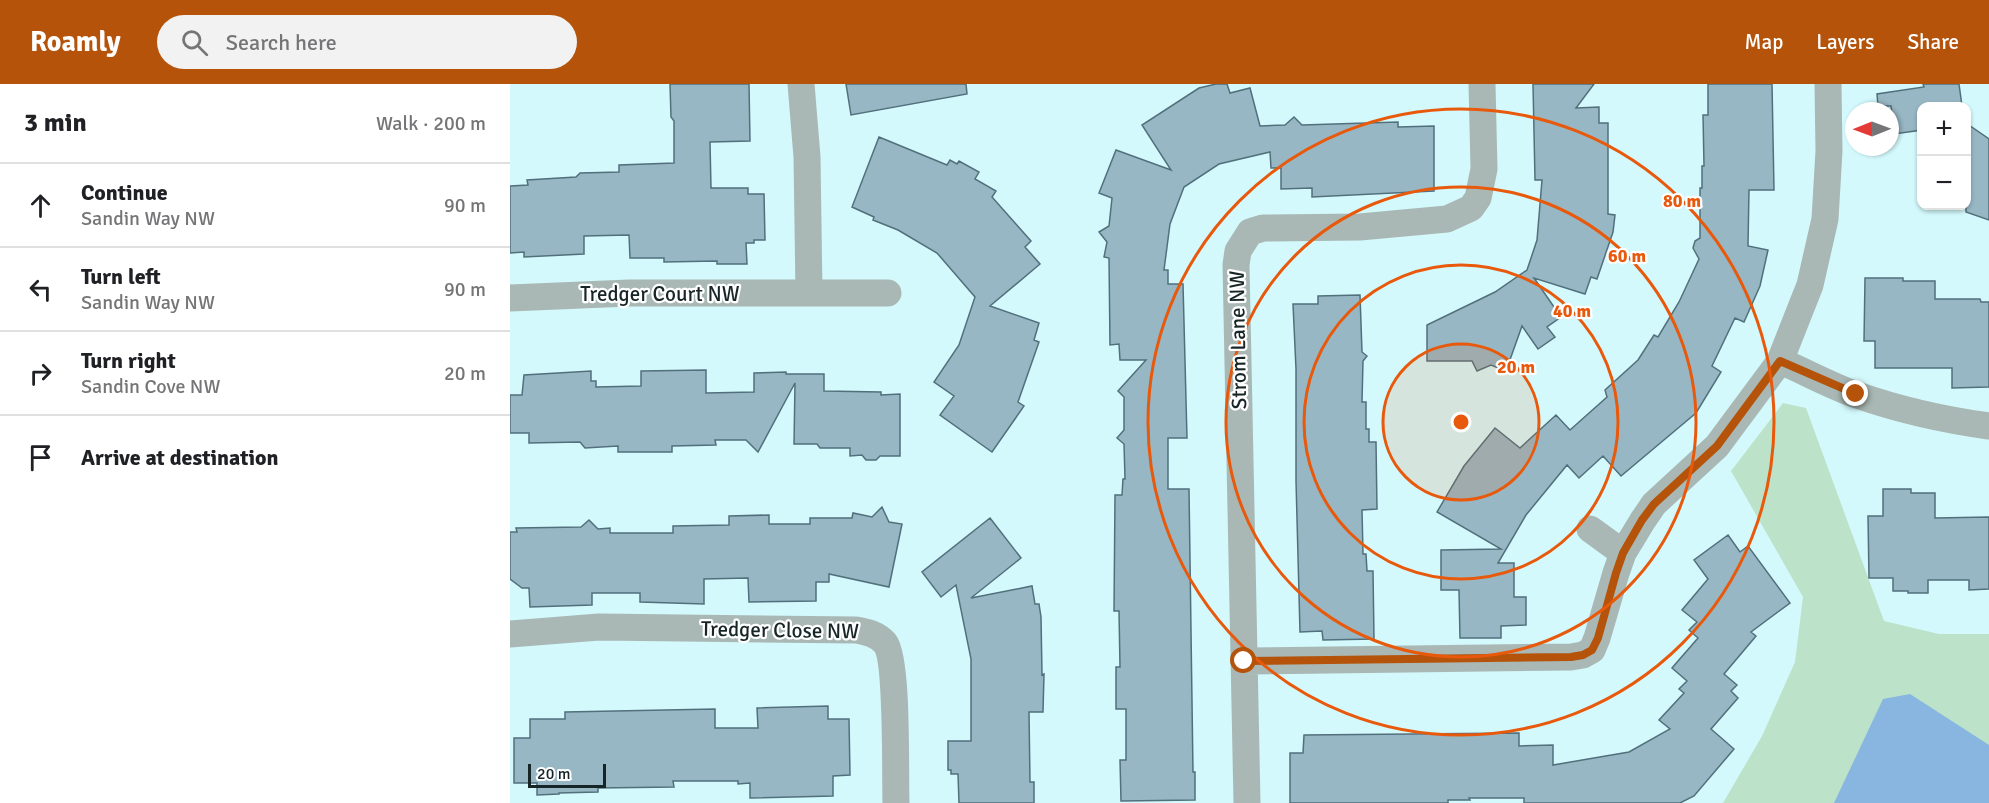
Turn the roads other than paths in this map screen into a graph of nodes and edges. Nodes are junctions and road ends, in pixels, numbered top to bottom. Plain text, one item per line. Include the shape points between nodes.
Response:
1 (801, 84) edge
2 (1482, 84) edge
3 (1828, 84) edge
4 (809, 293) junction
5 (888, 293) dead end
6 (510, 298) edge
7 (1780, 361) junction
8 (1989, 426) edge
9 (1590, 529) dead end
10 (1623, 553) junction
11 (510, 634) edge
12 (1244, 661) junction
13 (896, 803) edge
14 (1247, 803) edge

1 - 4 street via 807,158
2 - 12 street, Strom Lane NW via 1484,169 1478,198 1471,208 1447,219 1360,227 1263,228 1250,232 1238,251
3 - 7 street via 1825,219 1810,285
4 - 5 street, Tredger Court NW
4 - 6 street, Tredger Court NW via 606,293
7 - 8 street via 1856,394 1958,422
7 - 10 street via 1717,446 1654,504
9 - 10 street
10 - 12 street via 1598,638 1592,650 1583,655
11 - 13 street, Tredger Close NW via 599,627 856,630 877,636 886,644 892,667
12 - 14 street, Strom Lane NW

